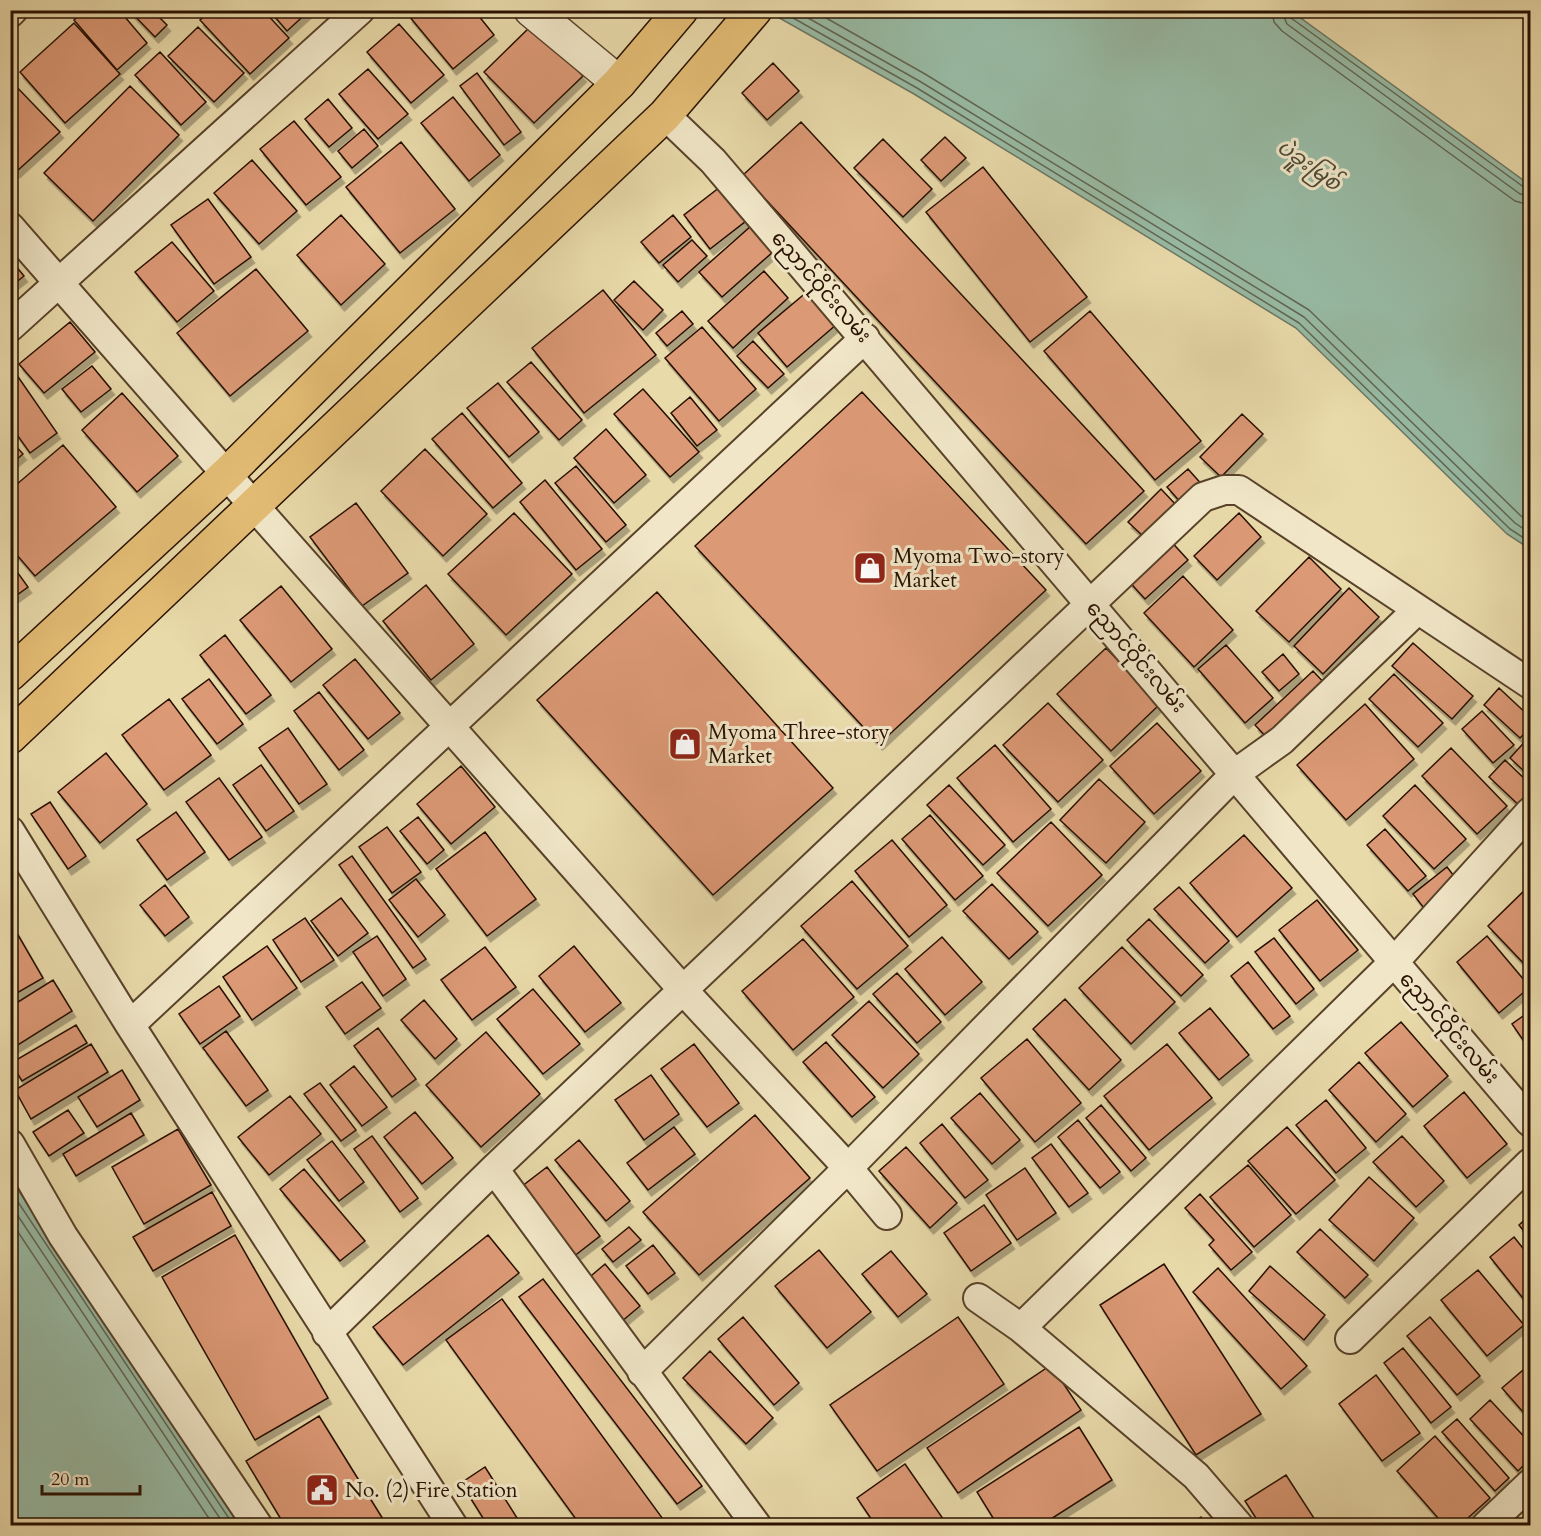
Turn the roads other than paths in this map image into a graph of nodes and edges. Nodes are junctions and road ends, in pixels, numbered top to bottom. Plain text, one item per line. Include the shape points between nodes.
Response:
1 (360, 10) edge
2 (531, 10) edge
3 (681, 10) edge
4 (754, 10) edge
5 (619, 83) junction
6 (675, 103) junction
7 (10, 227) edge
8 (59, 283) junction
9 (10, 327) edge
10 (865, 338) junction
11 (228, 474) junction
12 (255, 507) junction
13 (1091, 605) junction
14 (1417, 610) junction
15 (10, 674) edge
16 (1530, 684) edge
17 (450, 724) junction
18 (10, 737) edge
19 (1236, 773) junction
20 (1530, 812) edge
21 (10, 831) edge
22 (1393, 963) junction
23 (683, 990) junction
24 (130, 1025) junction
25 (1530, 1122) edge
26 (10, 1144) edge
27 (1530, 1163) edge
28 (848, 1168) junction
29 (494, 1169) junction
30 (887, 1215) dead end
31 (978, 1298) dead end
32 (1021, 1328) junction
33 (327, 1333) junction
34 (1350, 1340) dead end
35 (642, 1372) junction
36 (1530, 1484) edge
37 (258, 1526) edge
38 (453, 1526) edge
39 (757, 1526) edge
40 (1239, 1526) edge
41 (1486, 1526) edge

1 - 8 street
2 - 5 street
3 - 5 highway
4 - 6 highway
5 - 11 highway
6 - 10 street, ညောင်ဝိုင်းလမ်း via 713,160
6 - 12 highway
7 - 8 street
8 - 9 street
8 - 11 street
10 - 13 street, ညောင်ဝိုင်းလမ်း
10 - 17 street
11 - 12 street
11 - 15 highway
12 - 17 street
12 - 18 highway
13 - 14 street via 1203,497 1239,490
13 - 19 street, ညောင်ဝိုင်းလမ်း
13 - 23 street
14 - 16 street
14 - 19 street via 1282,741
17 - 23 street
17 - 24 street
19 - 22 street, ညောင်ဝိုင်းလမ်း
19 - 28 street
20 - 22 street
21 - 24 street
22 - 25 street, ညောင်ဝိုင်းလမ်း
22 - 32 street
23 - 28 street
23 - 29 street
24 - 33 street
26 - 37 street via 63,1236
27 - 34 street
28 - 30 street
28 - 35 street
29 - 33 street
29 - 35 street
31 - 32 street
32 - 40 street via 1196,1476
33 - 38 street
35 - 39 street
36 - 41 street

